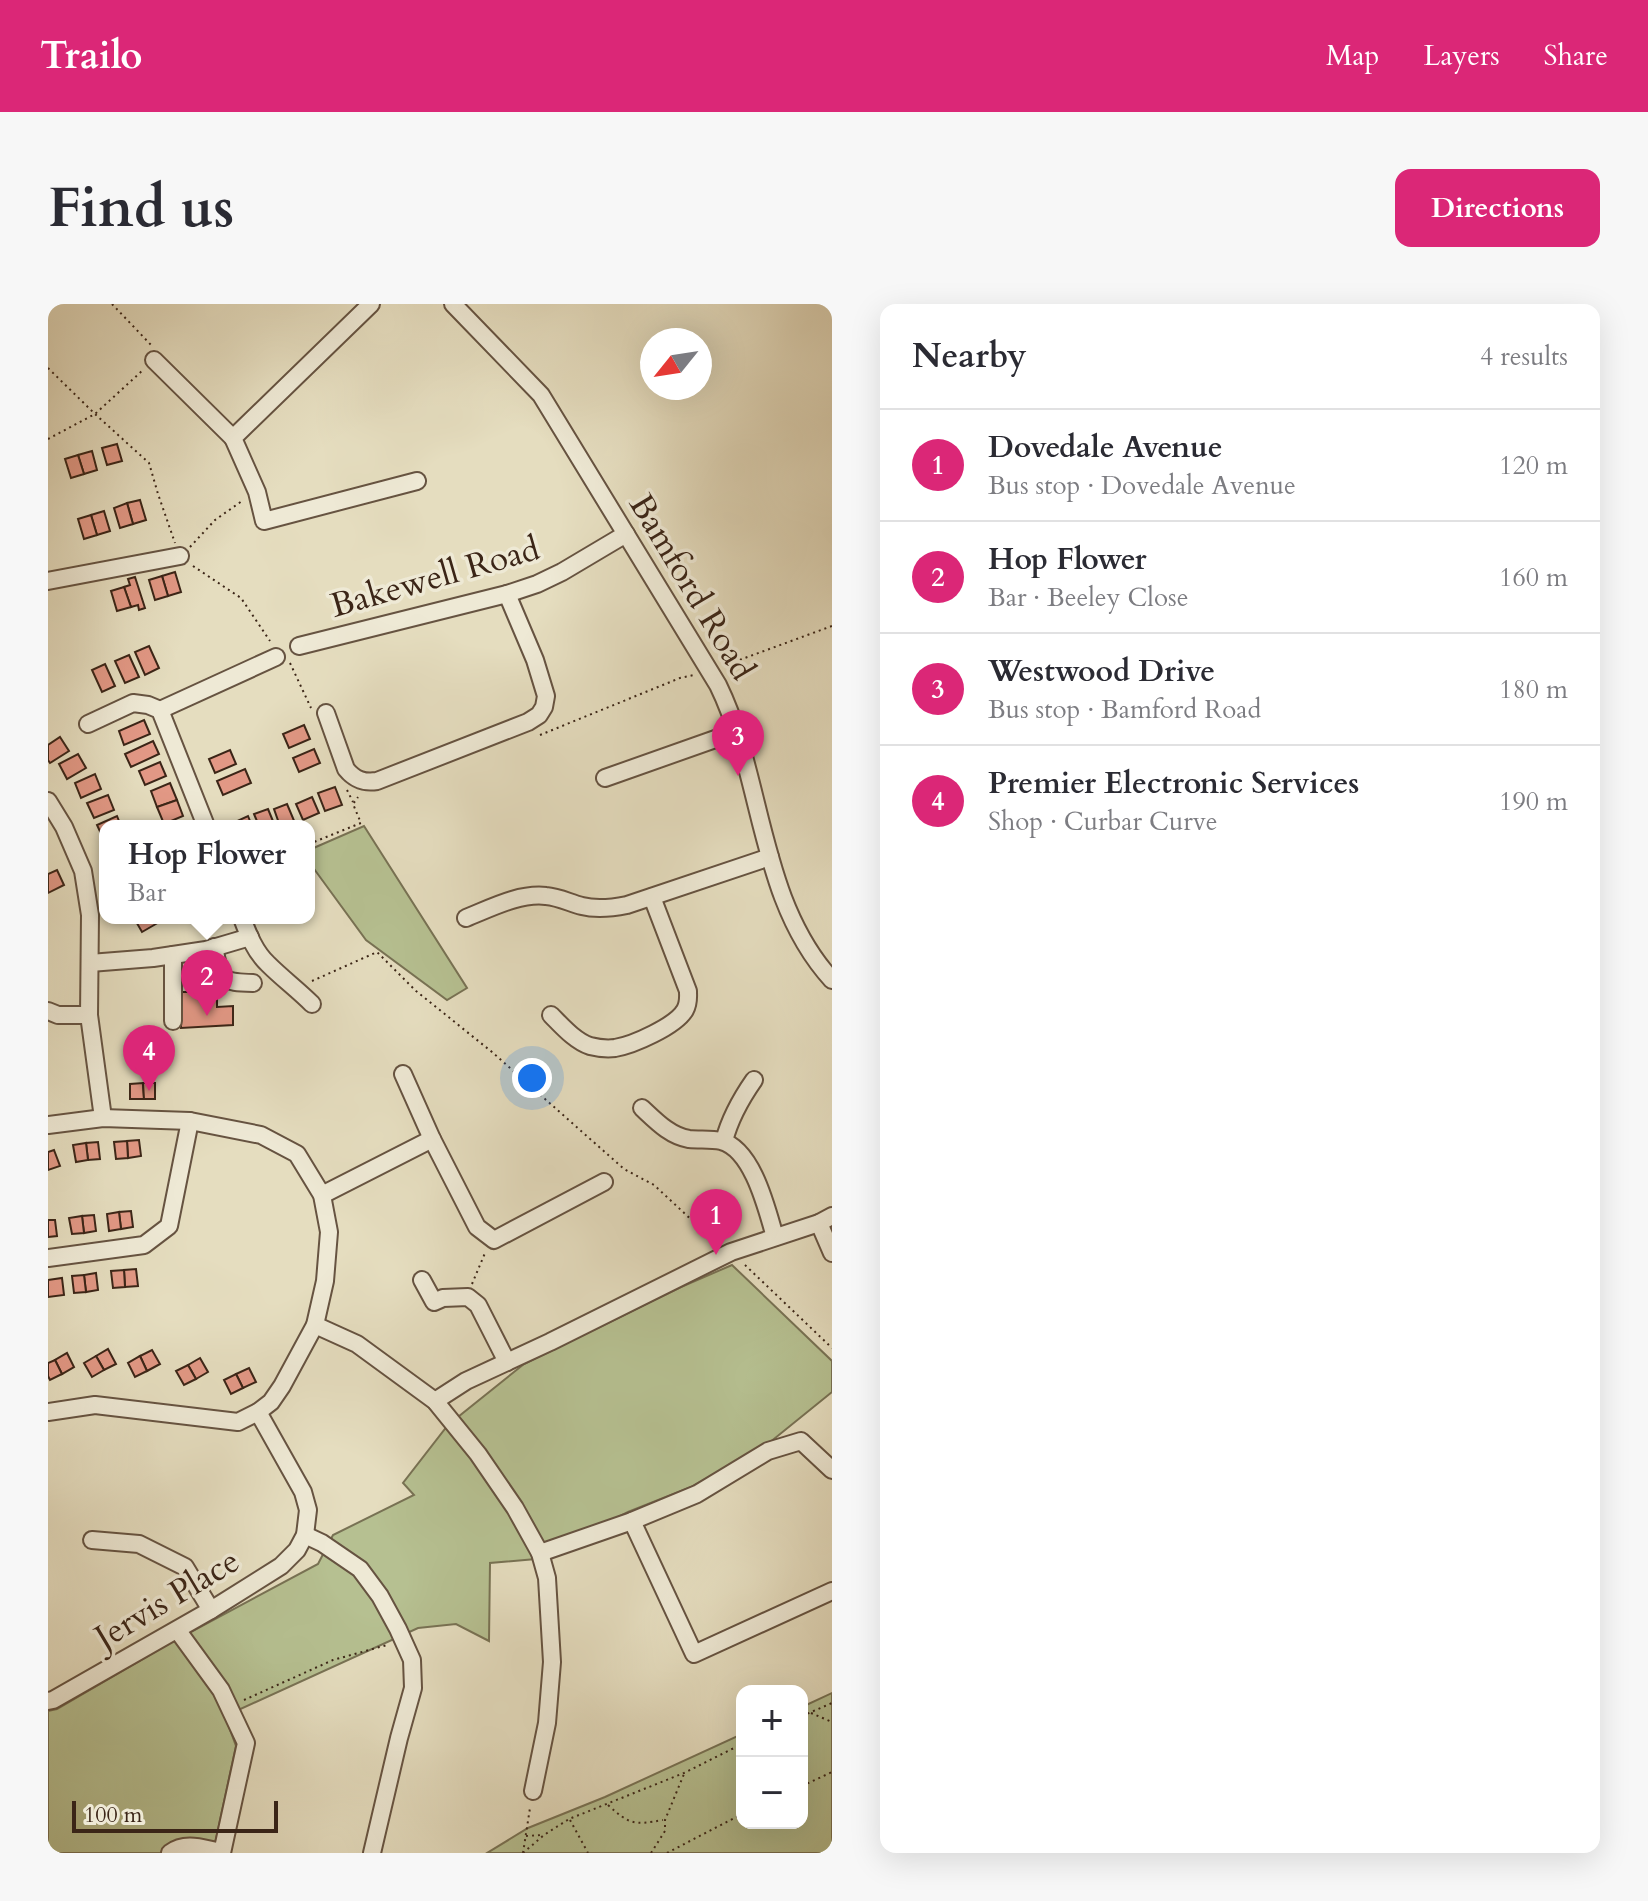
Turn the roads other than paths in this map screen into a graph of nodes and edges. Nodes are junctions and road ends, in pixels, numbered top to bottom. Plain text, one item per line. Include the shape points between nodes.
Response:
1 (371, 304) edge
2 (453, 304) edge
3 (162, 362) road end
4 (233, 438) junction
5 (417, 481) dead end
6 (626, 534) junction
7 (180, 556) road end
8 (48, 581) edge
9 (507, 594) junction
10 (160, 710) junction
11 (326, 713) road end
12 (88, 724) dead end
13 (738, 731) junction
14 (605, 778) dead end
15 (48, 801) edge
16 (204, 820) edge
17 (770, 857) junction
18 (652, 897) junction
19 (466, 918) dead end
20 (245, 924) edge
21 (250, 937) junction
22 (214, 947) junction
23 (173, 955) junction
24 (90, 963) junction
25 (832, 980) edge
26 (253, 983) dead end
27 (312, 1004) dead end
28 (48, 1011) edge
29 (89, 1015) junction
30 (551, 1015) dead end
31 (173, 1021) dead end
32 (403, 1074) dead end
33 (754, 1080) dead end
34 (642, 1108) dead end
35 (103, 1118) junction
36 (190, 1121) junction
37 (48, 1125) edge
38 (432, 1139) junction
39 (724, 1141) junction
40 (604, 1182) dead end
41 (322, 1195) junction
42 (826, 1220) edge
43 (775, 1237) junction
44 (832, 1253) edge
45 (48, 1258) edge
46 (422, 1280) dead end
47 (315, 1325) junction
48 (507, 1362) junction
49 (435, 1401) junction
50 (48, 1412) edge
51 (258, 1412) junction
52 (832, 1470) edge
53 (632, 1521) junction
54 (305, 1535) junction
55 (92, 1540) dead end
56 (540, 1553) junction
57 (832, 1591) edge
58 (211, 1610) junction
59 (178, 1631) junction
60 (48, 1701) edge
61 (533, 1791) road end
62 (222, 1852) edge
63 (170, 1853) edge
64 (372, 1853) edge

1 - 4 street
2 - 6 street, Bamford Road via 541,395
3 - 4 street
4 - 5 street via 264,521
6 - 9 street, Bakewell Road via 562,572
6 - 13 street, Bamford Road via 709,671
7 - 8 street
9 - 10 street, Bakewell Road via 283,650
9 - 11 street via 546,696 539,715 368,782 346,769
10 - 12 street via 133,703
10 - 16 street
13 - 14 street
13 - 17 street, Bamford Road
15 - 24 street via 83,871
17 - 18 street
17 - 25 street, Bamford Road via 804,942
18 - 19 street via 611,908 531,896
18 - 30 street via 688,991 684,1012 669,1026 615,1048 587,1045
20 - 21 street
21 - 22 street
21 - 27 street via 265,962
22 - 23 street
22 - 26 street via 223,978
23 - 24 street
23 - 31 street
24 - 29 street
28 - 29 street
29 - 35 street
32 - 38 street
33 - 39 street
34 - 39 street via 674,1134
35 - 36 street
35 - 37 street
36 - 41 street via 261,1135 297,1154
36 - 45 street via 169,1226 144,1245
38 - 40 street via 477,1227 494,1240
38 - 41 street
39 - 43 street via 752,1172
41 - 47 street via 329,1232
42 - 43 street
42 - 44 street
43 - 48 street via 731,1252
46 - 48 street via 434,1302 467,1297 478,1305
47 - 49 street via 357,1344
47 - 51 street via 282,1386
48 - 49 street
49 - 56 street via 478,1454
50 - 51 street via 95,1405 238,1422
51 - 54 street via 303,1492 308,1510
52 - 53 street via 801,1441 768,1451 697,1494
53 - 56 street
53 - 57 street via 694,1654
54 - 58 street, Jervis Place via 281,1566
54 - 64 street via 360,1569 412,1660 413,1688
55 - 58 street via 139,1544 185,1567
56 - 61 street via 547,1578 552,1662
58 - 59 street, Jervis Place
59 - 60 street, Jervis Place
59 - 62 street via 221,1690 246,1743
62 - 63 street via 187,1846

